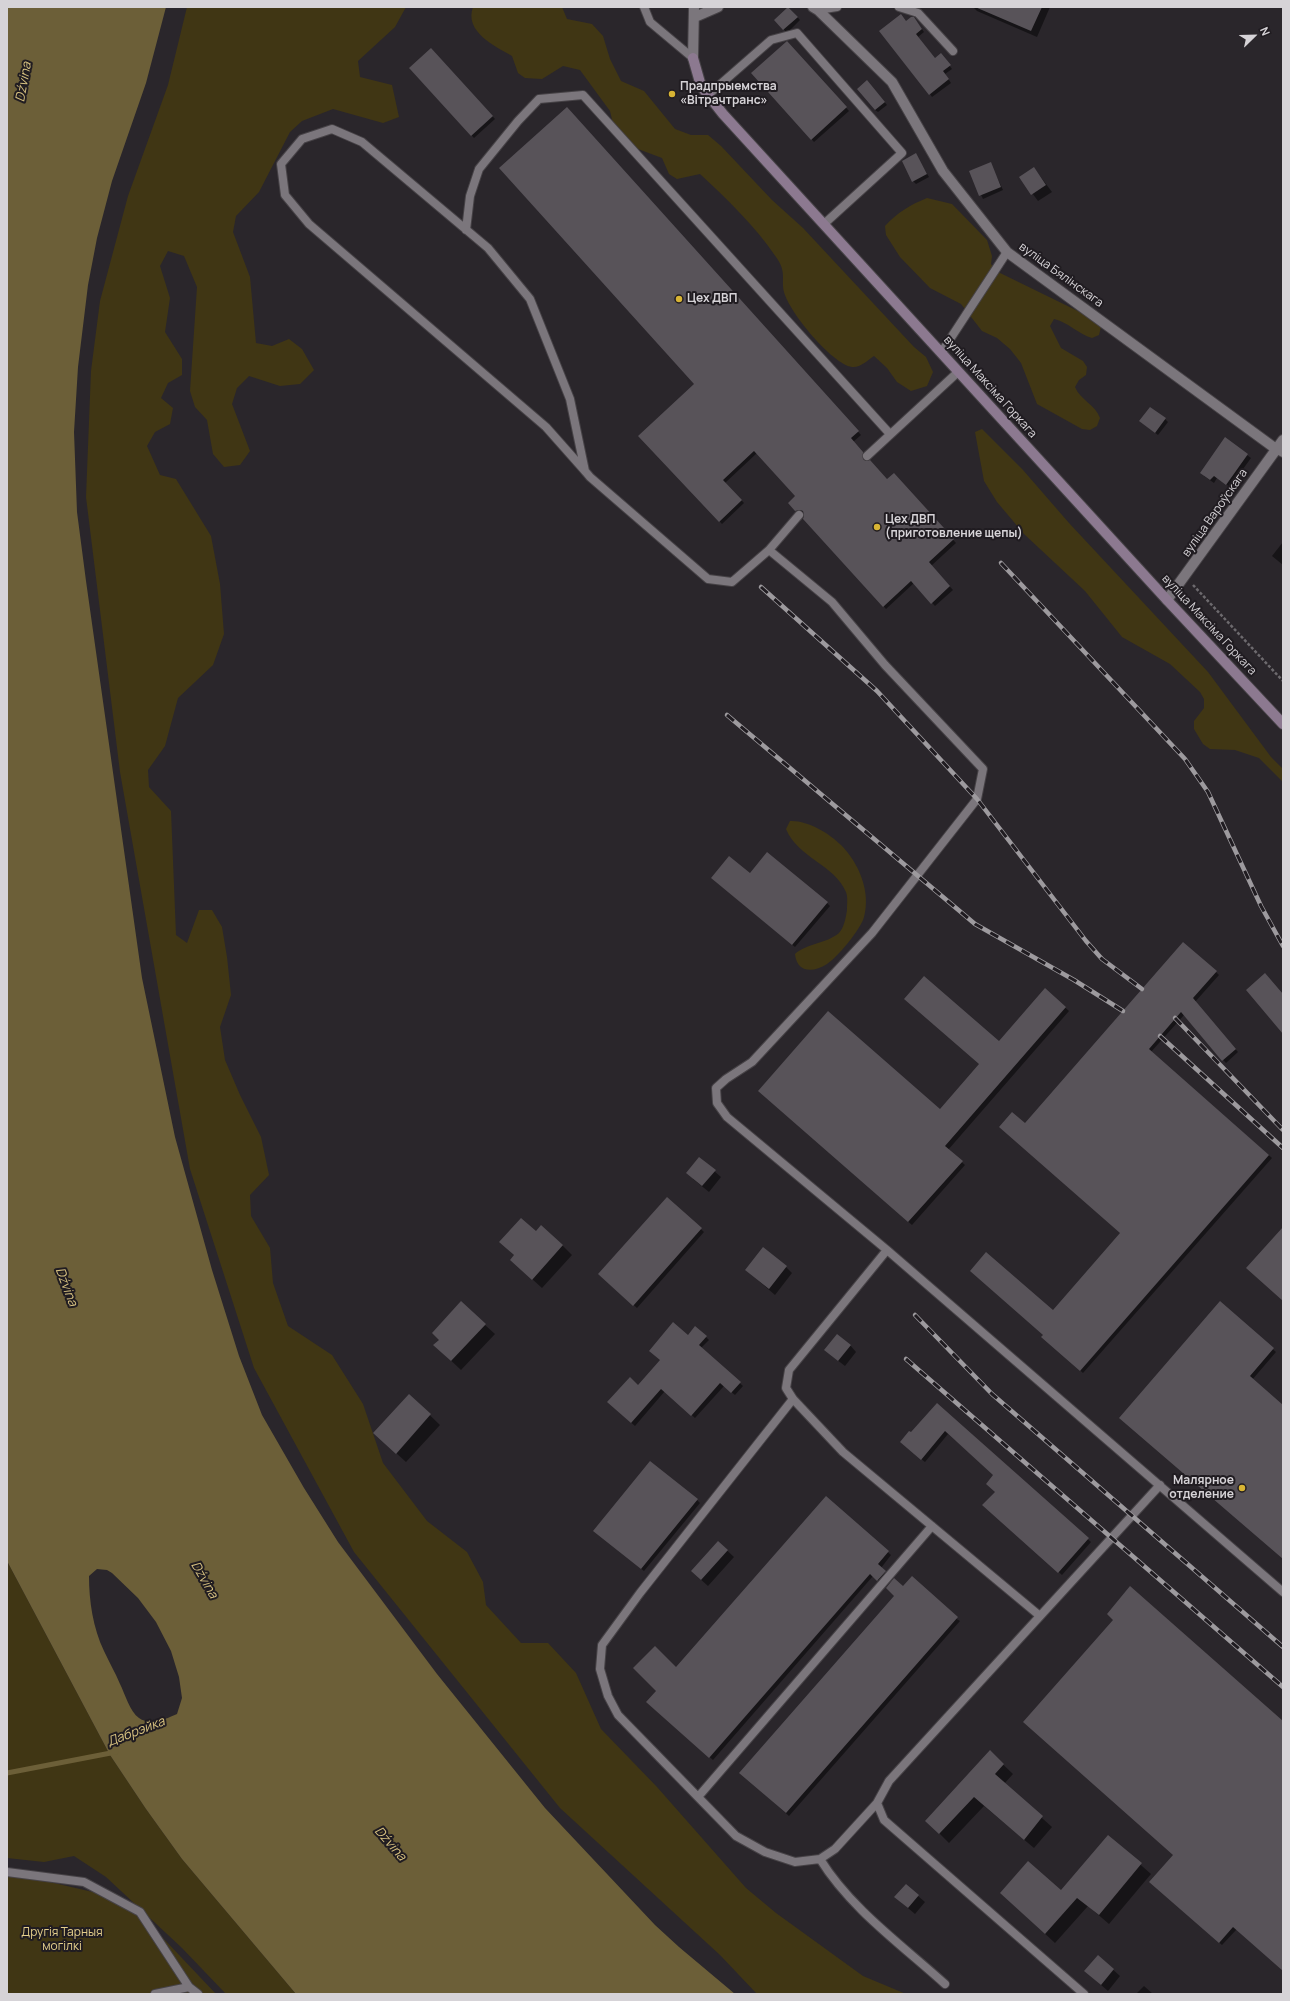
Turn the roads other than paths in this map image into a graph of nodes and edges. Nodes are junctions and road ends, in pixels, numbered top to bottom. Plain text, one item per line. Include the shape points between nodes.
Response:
1 (644, 7) edge
2 (703, 7) edge
3 (718, 7) edge
4 (837, 7) edge
5 (899, 7) edge
6 (815, 8) edge
7 (695, 12) edge
8 (953, 51) dead end
9 (693, 58) junction
10 (708, 95) junction
11 (824, 224) junction
12 (466, 230) junction
13 (1007, 252) junction
14 (941, 353) junction
15 (958, 372) junction
16 (890, 434) junction
17 (1283, 440) edge
18 (1280, 451) edge
19 (867, 456) dead end
20 (585, 471) junction
21 (799, 515) dead end
22 (769, 550) junction
23 (1168, 600) junction
24 (1283, 724) edge
25 (887, 1250) junction
26 (793, 1399) junction
27 (1160, 1485) junction
28 (932, 1526) junction
29 (1283, 1592) edge
30 (1040, 1616) junction
31 (698, 1797) junction
32 (877, 1803) junction
33 (820, 1859) junction
34 (7, 1872) edge
35 (945, 1984) dead end
36 (189, 1987) junction
37 (156, 1994) edge
38 (198, 1994) edge
39 (1084, 1994) edge

1 - 9 lane via 650,22
2 - 7 lane
3 - 7 street
4 - 6 lane
5 - 8 lane via 918,13
6 - 13 street, вуліца Бялінскага via 892,82 943,171
7 - 9 street
9 - 10 main road, вуліца Максіма Горкага via 701,86
10 - 11 main road, вуліца Максіма Горкага
10 - 11 lane via 771,40 797,34 902,153
11 - 14 main road, вуліца Максіма Горкага
12 - 16 lane via 470,196 479,169 518,121 539,99 583,95
12 - 20 lane via 488,248 530,299 570,399
12 - 20 lane via 362,142 332,129 302,138 281,164 285,195 309,224 546,426
13 - 14 lane
13 - 18 street, вуліца Бялінскага
14 - 15 main road, вуліца Максіма Горкага
15 - 16 lane
15 - 23 main road, вуліца Максіма Горкага
16 - 19 lane
17 - 18 street, вуліца Вароўскага
18 - 23 street, вуліца Вароўскага
20 - 22 lane via 708,579 732,582
21 - 22 lane
22 - 25 lane via 832,602 885,665 983,769 977,799 872,933 752,1062 716,1088 717,1103 727,1117
23 - 24 main road, вуліца Максіма Горкага
25 - 26 lane via 789,1370 786,1388
25 - 27 lane
26 - 28 lane via 843,1452
26 - 31 lane via 602,1645 600,1669 608,1696 618,1715
27 - 29 lane
27 - 30 lane
28 - 30 lane
28 - 31 lane
30 - 32 lane via 889,1781
31 - 33 lane via 736,1836 765,1852 795,1862
32 - 33 lane via 835,1849
32 - 39 lane via 884,1820
33 - 35 lane via 832,1879 850,1899
34 - 36 lane via 84,1882 140,1912
36 - 37 lane
36 - 38 lane

